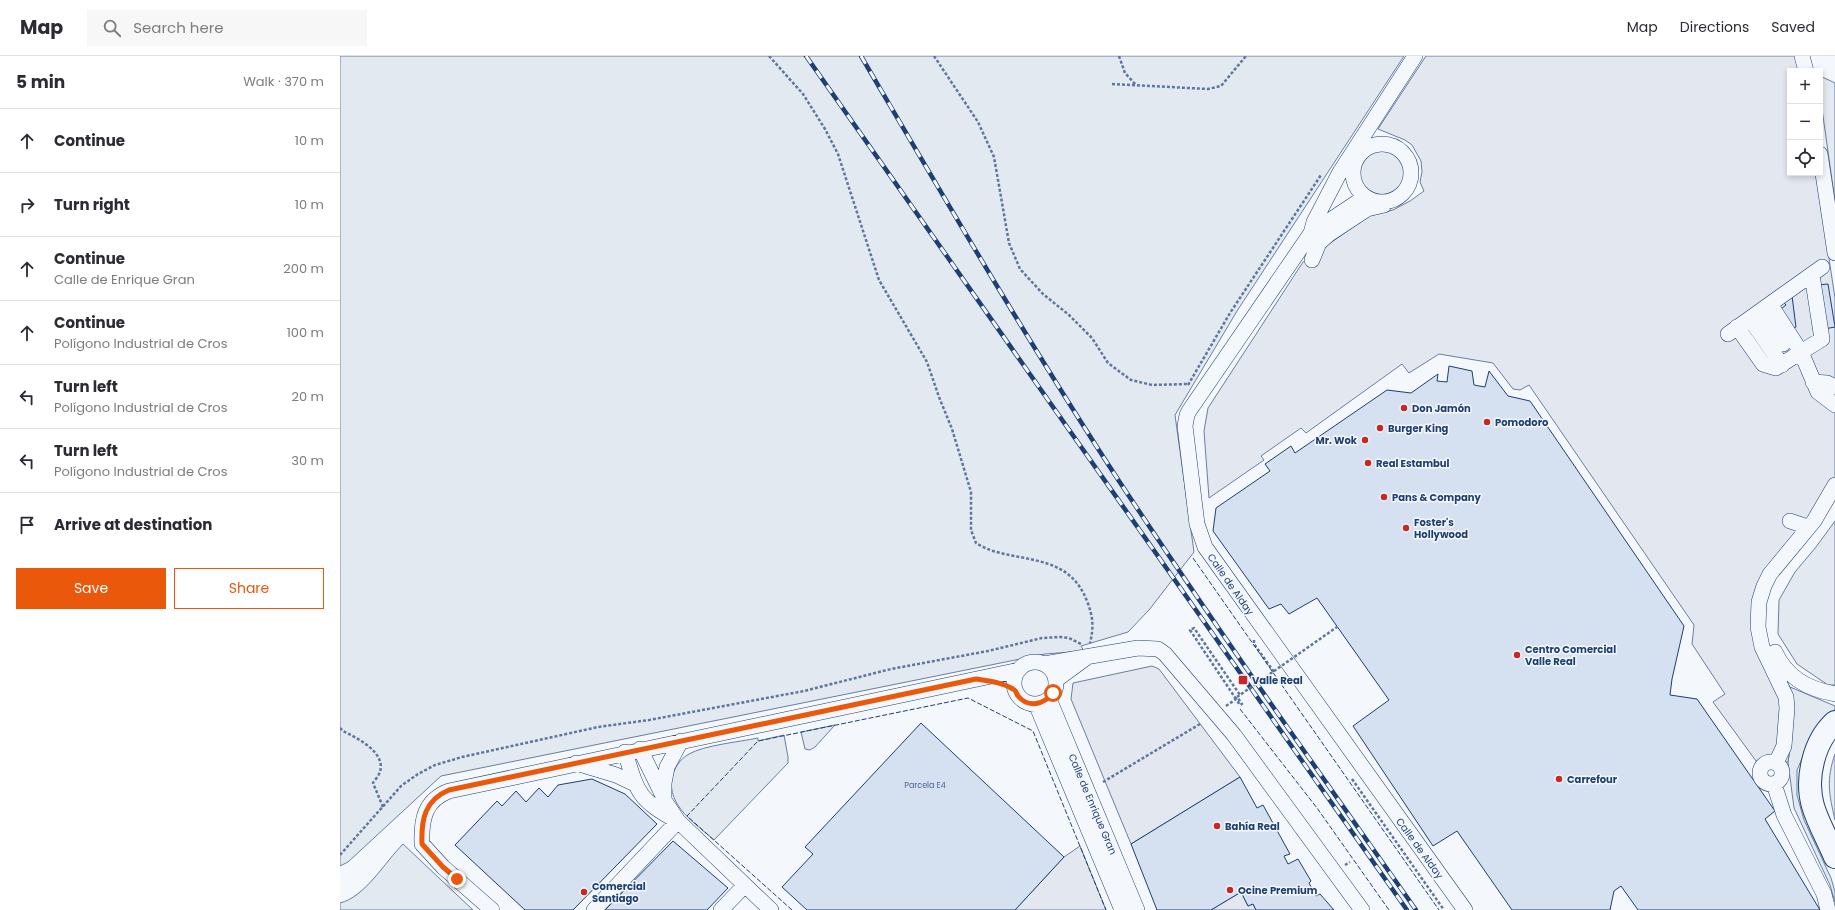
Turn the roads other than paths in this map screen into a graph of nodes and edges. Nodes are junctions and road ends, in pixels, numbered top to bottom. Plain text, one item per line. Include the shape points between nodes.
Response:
1 (1416, 56) edge
2 (1802, 56) edge
3 (1805, 68) edge
4 (1358, 157) junction
5 (1340, 172) junction
6 (1823, 174) edge
7 (1365, 197) junction
8 (1393, 201) junction
9 (1311, 233) junction
10 (1835, 253) edge
11 (1312, 260) dead end
12 (1760, 311) junction
13 (1792, 358) junction
14 (1813, 382) junction
15 (1835, 387) edge
16 (1835, 404) edge
17 (1835, 485) edge
18 (1835, 504) edge
19 (1790, 521) dead end
20 (1804, 533) junction
21 (1088, 649) junction
22 (1044, 664) junction
23 (1019, 670) junction
24 (976, 679) junction
25 (1056, 680) junction
26 (1015, 690) junction
27 (1835, 694) edge
28 (1043, 701) junction
29 (1835, 722) edge
30 (1835, 736) edge
31 (681, 741) junction
32 (640, 749) junction
33 (625, 752) junction
34 (576, 763) junction
35 (1811, 770) junction
36 (635, 784) junction
37 (664, 798) junction
38 (678, 821) junction
39 (1835, 857) edge
40 (745, 885) junction
41 (492, 910) edge
42 (594, 910) edge
43 (721, 910) edge
44 (771, 910) edge
45 (1122, 910) edge
46 (1137, 910) edge
47 (1362, 910) edge
48 (1465, 910) edge
49 (1828, 910) edge

1 - 5 street
2 - 3 street
4 - 5 street
4 - 7 street via 1353,176 1358,190
4 - 8 street via 1366,149 1383,144 1395,147 1404,154 1412,170 1410,182 1402,195
5 - 9 street via 1314,222
6 - 10 street
7 - 8 street via 1377,202
7 - 9 street
8 - 11 street via 1367,209 1329,234 1319,244
9 - 48 street, Calle de Alday via 1187,415 1185,434 1198,524 1205,547
12 - 13 street
12 - 13 street
12 - 13 street via 1732,330 1763,364 1776,368
12 - 13 street via 1817,271 1822,339
13 - 14 street
14 - 15 street via 1827,383
14 - 16 street via 1818,392
17 - 20 street
18 - 27 street via 1814,535 1778,578 1771,594 1767,622 1772,646 1790,675 1804,685
19 - 20 street via 1802,525
20 - 49 street via 1770,574 1764,586 1758,611 1762,647 1786,697 1787,708 1784,746 1776,762 1765,763 1760,772 1762,780 1774,784 1784,815 1824,894
21 - 22 street
21 - 25 street
21 - 47 street via 1158,649 1165,654 1230,729
22 - 23 street via 1030,663
22 - 25 street via 1054,673
23 - 24 street
23 - 26 street via 1014,683
24 - 26 street via 999,683
24 - 31 street
25 - 28 street via 1056,687
26 - 28 street via 1023,700 1030,703
28 - 45 street, Calle de Enrique Gran
28 - 46 street, Calle de Enrique Gran
29 - 35 highway via 1816,749
30 - 35 highway via 1825,746
31 - 32 street
31 - 37 street via 667,767
32 - 33 street
32 - 37 street
33 - 34 street
33 - 36 street
34 - 36 street via 616,775
34 - 41 street via 449,790 429,804 422,844 443,867
35 - 39 highway via 1810,792 1813,806
36 - 38 street via 642,797 653,807
37 - 38 street
38 - 40 street
38 - 42 street
40 - 43 street
40 - 44 street

